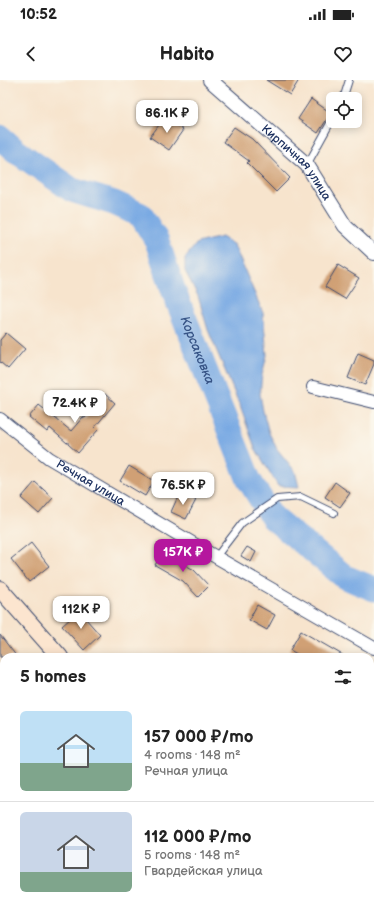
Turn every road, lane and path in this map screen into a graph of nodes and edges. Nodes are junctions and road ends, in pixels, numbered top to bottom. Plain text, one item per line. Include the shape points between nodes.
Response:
1 (210, 80) edge
2 (349, 80) edge
3 (345, 92) edge
4 (327, 128) edge
5 (307, 165) junction
6 (374, 253) edge
7 (313, 387) dead end
8 (374, 402) edge
9 (0, 419) edge
10 (334, 513) dead end
11 (216, 557) junction
12 (0, 589) edge
13 (374, 648) edge
14 (56, 653) edge

1 - 5 street, Кирпичная улица
2 - 3 lane
4 - 5 lane
5 - 6 street, Кирпичная улица via 344,226
7 - 8 street
9 - 11 street, Речная улица via 49,458
10 - 11 lane via 301,497 277,499 242,523
11 - 13 street, Речная улица
12 - 14 main road

